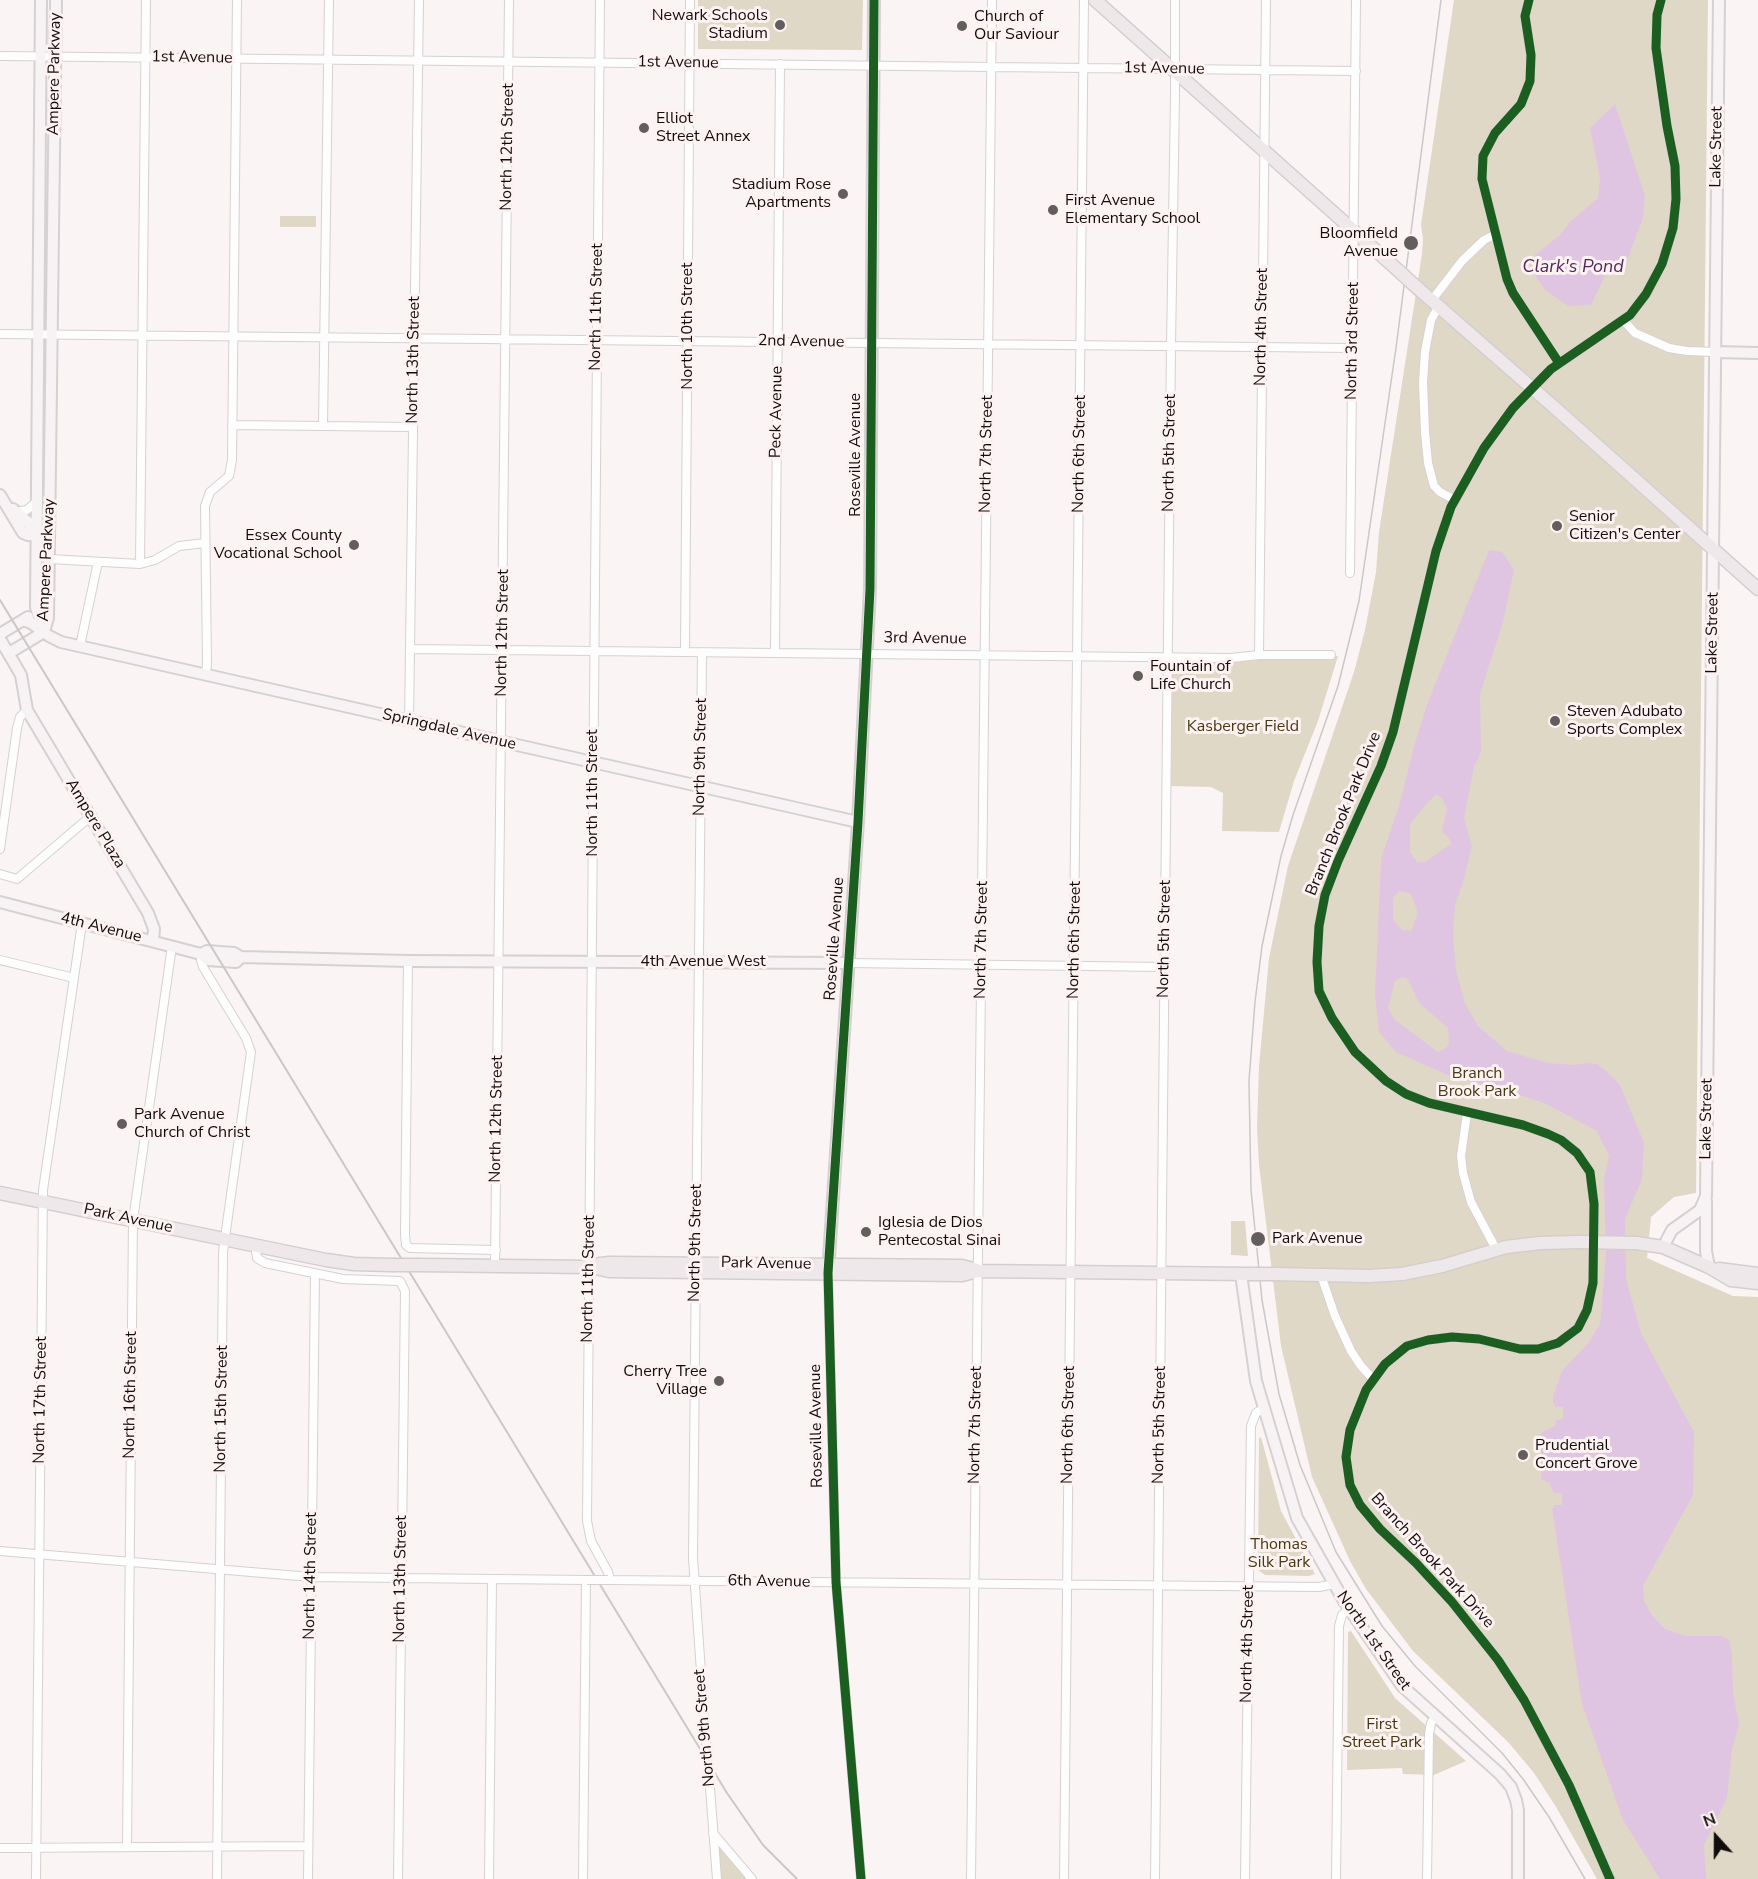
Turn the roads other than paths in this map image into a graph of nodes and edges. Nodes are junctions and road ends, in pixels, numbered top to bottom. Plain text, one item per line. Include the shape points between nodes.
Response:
1 (41, 0) edge
2 (56, 0) edge
3 (146, 0) edge
4 (237, 0) edge
5 (329, 0) edge
6 (419, 0) edge
7 (509, 0) edge
8 (600, 0) edge
9 (690, 0) edge
10 (874, 0) edge
11 (992, 0) edge
12 (1084, 0) edge
13 (1095, 0) edge
14 (1175, 0) edge
15 (1266, 0) edge
16 (1356, 0) edge
17 (1529, 0) edge
18 (1661, 0) edge
19 (1719, 0) edge
20 (0, 56) edge
21 (40, 57) junction
22 (55, 57) junction
23 (146, 58) junction
24 (236, 59) junction
25 (328, 60) junction
26 (418, 61) junction
27 (509, 62) junction
28 (600, 63) junction
29 (690, 63) junction
30 (780, 64) junction
31 (873, 65) junction
32 (992, 67) junction
33 (1084, 68) junction
34 (1174, 70) junction
35 (1265, 70) junction
36 (1356, 71) junction
37 (1264, 153) junction
38 (1354, 232) junction
39 (1494, 235) junction
40 (1432, 300) junction
41 (1624, 321) junction
42 (0, 334) edge
43 (37, 334) junction
44 (52, 334) junction
45 (143, 335) junction
46 (233, 335) junction
47 (323, 336) junction
48 (414, 338) junction
49 (506, 338) junction
50 (596, 339) junction
51 (687, 340) junction
52 (778, 341) junction
53 (871, 342) junction
54 (988, 344) junction
55 (1081, 345) junction
56 (1171, 346) junction
57 (1262, 347) junction
58 (1353, 348) junction
59 (1715, 352) junction
60 (1758, 353) edge
61 (1559, 363) junction
62 (232, 425) junction
63 (323, 426) junction
64 (413, 427) junction
65 (3, 499) edge
66 (1455, 500) junction
67 (35, 503) junction
68 (16, 512) junction
69 (36, 536) junction
70 (50, 536) junction
71 (205, 543) junction
72 (1714, 549) junction
73 (49, 560) junction
74 (98, 562) junction
75 (140, 564) junction
76 (1350, 573) dead end
77 (1758, 590) edge
78 (36, 607) junction
79 (23, 621) junction
80 (43, 631) junction
81 (0, 634) edge
82 (0, 639) edge
83 (80, 646) junction
84 (411, 649) junction
85 (502, 650) junction
86 (594, 651) junction
87 (685, 652) junction
88 (702, 652) junction
89 (775, 653) junction
90 (9, 654) junction
91 (867, 654) junction
92 (985, 655) junction
93 (1259, 655) junction
94 (1077, 656) junction
95 (1331, 656) dead end
96 (1168, 657) junction
97 (206, 675) junction
98 (27, 710) junction
99 (409, 721) junction
100 (501, 741) junction
101 (593, 762) junction
102 (701, 787) junction
103 (91, 816) junction
104 (858, 822) junction
105 (1, 837) edge
106 (0, 849) edge
107 (0, 874) edge
108 (0, 902) edge
109 (82, 923) junction
110 (153, 941) junction
111 (172, 946) junction
112 (201, 954) junction
113 (241, 957) joint
114 (0, 960) edge
115 (408, 960) junction
116 (499, 961) junction
117 (592, 962) junction
118 (699, 962) junction
119 (848, 963) junction
120 (981, 964) junction
121 (1074, 966) junction
122 (1165, 967) junction
123 (74, 978) junction
124 (1467, 1113) junction
125 (0, 1193) edge
126 (1706, 1196) junction
127 (43, 1202) junction
128 (133, 1220) junction
129 (224, 1239) junction
130 (255, 1245) junction
131 (1663, 1247) junction
132 (1496, 1249) junction
133 (496, 1250) junction
134 (495, 1266) junction
135 (590, 1267) junction
136 (1709, 1267) junction
137 (696, 1268) junction
138 (828, 1269) junction
139 (978, 1270) junction
140 (1071, 1272) junction
141 (1162, 1273) junction
142 (315, 1274) junction
143 (1245, 1274) junction
144 (1758, 1274) edge
145 (1321, 1275) junction
146 (1758, 1284) edge
147 (1373, 1379) junction
148 (1264, 1408) junction
149 (0, 1551) edge
150 (39, 1555) junction
151 (130, 1562) junction
152 (220, 1570) junction
153 (311, 1577) junction
154 (401, 1578) junction
155 (492, 1579) junction
156 (586, 1580) junction
157 (609, 1580) junction
158 (694, 1581) junction
159 (836, 1582) junction
160 (974, 1584) junction
161 (1334, 1584) junction
162 (1067, 1585) junction
163 (1158, 1586) junction
164 (1249, 1587) junction
165 (1349, 1609) junction
166 (1435, 1717) junction
167 (713, 1833) junction
168 (308, 1846) junction
169 (127, 1847) junction
170 (217, 1847) junction
171 (0, 1848) edge
172 (36, 1848) junction
173 (36, 1879) edge
174 (217, 1879) edge
175 (308, 1879) edge
176 (398, 1879) edge
177 (489, 1879) edge
178 (584, 1879) edge
179 (717, 1879) edge
180 (752, 1879) edge
181 (861, 1879) edge
182 (971, 1879) edge
183 (1064, 1879) edge
184 (1155, 1879) edge
185 (1245, 1879) edge
186 (1336, 1879) edge
187 (1427, 1879) edge
188 (1518, 1879) edge
189 (1610, 1879) edge

1 - 21 street, Ampere Parkway
2 - 22 street, Ampere Parkway
3 - 23 street
4 - 24 street
5 - 25 street
6 - 26 street, North 13th Street
7 - 27 street, North 12th Street
8 - 28 street, North 11th Street
9 - 29 street, North 10th Street
10 - 31 street, Roseville Avenue
11 - 32 street, North 7th Street
12 - 33 street, North 6th Street
13 - 34 main road
14 - 34 street, North 5th Street
15 - 35 street, North 4th Street
16 - 36 street, North 3rd Street
17 - 39 street via 1525,16 1530,81 1521,104 1496,133 1483,156 1482,179
18 - 41 street, Branch Brook Park Drive via 1656,48 1675,166 1673,228 1662,264
19 - 59 street, Lake Street
20 - 21 street, 1st Avenue
21 - 22 street, 1st Avenue
21 - 43 street, Ampere Parkway
22 - 23 street, 1st Avenue
22 - 44 street, Ampere Parkway
23 - 24 street, 1st Avenue
23 - 45 street
24 - 25 street, 1st Avenue
24 - 46 street
25 - 26 street, 1st Avenue
25 - 47 street
26 - 27 street, 1st Avenue
26 - 48 street, North 13th Street
27 - 28 street, 1st Avenue
27 - 49 street, North 12th Street
28 - 29 street, 1st Avenue
28 - 50 street, North 11th Street
29 - 30 street, 1st Avenue
29 - 51 street, North 10th Street
30 - 31 street, 1st Avenue
30 - 52 street, Peck Avenue
31 - 32 street, 1st Avenue
31 - 53 street, Roseville Avenue
32 - 33 street, 1st Avenue
32 - 54 street, North 7th Street
33 - 34 street, 1st Avenue
33 - 55 street, North 6th Street
34 - 35 street, 1st Avenue
34 - 37 main road
34 - 56 street, North 5th Street
35 - 36 street, 1st Avenue
35 - 37 street, North 4th Street
36 - 38 street, North 3rd Street
37 - 38 main road
37 - 57 street, North 4th Street
38 - 40 main road, bridge
38 - 58 street, North 3rd Street
39 - 40 street via 1462,261
39 - 61 street via 1513,293
40 - 66 street via 1423,392 1428,463 1434,486
40 - 72 main road, bridge
41 - 59 street via 1635,333 1669,348
41 - 61 street, Branch Brook Park Drive
42 - 43 street, 2nd Avenue
43 - 44 street, 2nd Avenue
43 - 67 street, Ampere Parkway
44 - 45 street, 2nd Avenue
44 - 70 street, Ampere Parkway
45 - 46 street, 2nd Avenue
45 - 75 street
46 - 47 street, 2nd Avenue
46 - 62 street
47 - 48 street, 2nd Avenue
47 - 63 street
48 - 49 street, 2nd Avenue
48 - 64 street, North 13th Street
49 - 50 street, 2nd Avenue
49 - 85 street, North 12th Street
50 - 51 street, 2nd Avenue
50 - 86 street, North 11th Street
51 - 52 street, 2nd Avenue
51 - 87 street, North 10th Street
52 - 53 street, 2nd Avenue
52 - 89 street, Peck Avenue
53 - 54 street, 2nd Avenue
53 - 91 street, Roseville Avenue
54 - 55 street, 2nd Avenue
54 - 92 street, North 7th Street
55 - 56 street, 2nd Avenue
55 - 94 street, North 6th Street
56 - 57 street, 2nd Avenue
56 - 96 street, North 5th Street
57 - 58 street, 2nd Avenue
57 - 93 street, North 4th Street
58 - 76 street, North 3rd Street
59 - 60 street
59 - 72 street, Lake Street
61 - 66 street, Branch Brook Park Drive via 1498,427
62 - 63 street
62 - 71 street via 231,471 206,501
63 - 64 street
64 - 84 street, North 13th Street
65 - 68 street
65 - 69 street via 23,533
66 - 124 street, Branch Brook Park Drive via 1436,551 1393,732 1325,896 1317,970 1319,991 1327,1011 1344,1039 1367,1065 1406,1094
67 - 68 street
67 - 69 street, Ampere Parkway
68 - 69 street
69 - 70 street
69 - 78 street, Ampere Parkway
70 - 73 street, Ampere Parkway
71 - 75 street via 179,546
71 - 97 street
72 - 77 main road
72 - 126 street, Lake Street
73 - 74 street
73 - 80 street, Ampere Parkway via 48,618
74 - 75 street
74 - 83 street
78 - 79 street
78 - 80 street, Ampere Parkway
79 - 80 street, Springdale Avenue
79 - 81 street
80 - 83 street, Springdale Avenue via 57,641
80 - 90 street
82 - 90 street
83 - 97 street, Springdale Avenue
84 - 85 street, 3rd Avenue
84 - 99 street, North 13th Street
85 - 86 street, 3rd Avenue
85 - 100 street, North 12th Street
86 - 87 street, 3rd Avenue
86 - 101 street, North 11th Street
87 - 88 street, 3rd Avenue
88 - 89 street, 3rd Avenue
88 - 102 street, North 9th Street
89 - 91 street, 3rd Avenue
90 - 98 street via 21,675
91 - 92 street, 3rd Avenue
91 - 104 street, Roseville Avenue
92 - 94 street, 3rd Avenue
92 - 120 street, North 7th Street
93 - 95 street, 3rd Avenue
93 - 96 street, 3rd Avenue
94 - 96 street, 3rd Avenue
94 - 121 street, North 6th Street
96 - 122 street, North 5th Street
97 - 99 street, Springdale Avenue
98 - 103 street, Ampere Plaza
98 - 105 street via 17,728
99 - 100 street, Springdale Avenue
100 - 101 street, Springdale Avenue
100 - 116 street, North 12th Street
101 - 102 street, Springdale Avenue
101 - 117 street, North 11th Street
102 - 104 street, Springdale Avenue
102 - 118 street, North 9th Street
103 - 107 street via 17,879
103 - 110 street, Ampere Plaza via 148,913 154,929
104 - 119 street, Roseville Avenue
105 - 106 street
108 - 109 street, 4th Avenue
109 - 110 street, 4th Avenue
109 - 123 street, North 17th Street
110 - 111 street, 4th Avenue
111 - 112 street, 4th Avenue
111 - 128 street, North 16th Street
112 - 113 street, 4th Avenue via 234,953
112 - 129 street, North 15th Street via 203,967 250,1047
113 - 115 street, 4th Avenue West
114 - 123 street
115 - 116 street, 4th Avenue West
115 - 133 street via 406,1245
116 - 117 street, 4th Avenue West
116 - 133 street, North 12th Street
117 - 118 street, 4th Avenue West
117 - 135 street, North 11th Street
118 - 119 street, 4th Avenue West
118 - 137 street, North 9th Street
119 - 120 street, 4th Avenue West
119 - 138 street, Roseville Avenue
120 - 121 street, 4th Avenue West
120 - 139 street, North 7th Street
121 - 122 street, 4th Avenue West
121 - 140 street, North 6th Street
122 - 141 street, North 5th Street
123 - 127 street, North 17th Street
124 - 132 street via 1461,1156 1465,1183 1471,1203
124 - 147 street, Branch Brook Park Drive via 1542,1131 1567,1144 1588,1167 1593,1196 1594,1264 1587,1310 1575,1331 1549,1347 1527,1349 1472,1338 1434,1338 1403,1349
125 - 127 main road, Park Avenue
126 - 131 street via 1700,1210 1672,1230
126 - 136 street, Lake Street
127 - 128 main road, Park Avenue
127 - 150 street, North 17th Street
128 - 129 main road, Park Avenue
128 - 151 street, North 16th Street
129 - 130 main road, Park Avenue
129 - 152 street, North 15th Street
130 - 134 main road, Park Avenue, bridge via 340,1262
130 - 142 street via 262,1262
131 - 132 main road, Park Avenue, bridge via 1578,1242
131 - 136 main road, Park Avenue
132 - 145 main road, Park Avenue via 1412,1273
133 - 134 street, North 12th Street
134 - 135 main road, Park Avenue
135 - 137 main road, Park Avenue via 604,1263
135 - 157 street, North 11th Street via 587,1521 591,1541
136 - 144 main road, Park Avenue
136 - 146 main road, Park Avenue via 1731,1280
137 - 138 main road, Park Avenue
137 - 158 street, North 9th Street
138 - 139 main road, Park Avenue via 962,1275
138 - 159 street, Roseville Avenue
139 - 140 main road, Park Avenue
139 - 160 street, North 7th Street
140 - 141 main road, Park Avenue
140 - 162 street, North 6th Street
141 - 143 main road, Park Avenue
141 - 163 street, North 5th Street
142 - 153 street, North 14th Street
142 - 154 street, North 13th Street via 348,1280 400,1281 405,1291
143 - 145 main road, Park Avenue, bridge
143 - 148 street via 1255,1376
145 - 147 street via 1351,1351
147 - 189 street, Branch Brook Park Drive via 1357,1410 1347,1444 1347,1471 1353,1492 1375,1524 1442,1591 1503,1668 1551,1749
148 - 161 street, North 1st Street via 1295,1514
148 - 164 street, North 4th Street via 1251,1422
149 - 150 street, 6th Avenue
150 - 151 street, 6th Avenue
150 - 172 street, North 17th Street
151 - 152 street, 6th Avenue
151 - 169 street, North 16th Street
152 - 153 street, 6th Avenue
152 - 170 street, North 15th Street
153 - 154 street, 6th Avenue
153 - 168 street, North 14th Street
154 - 155 street, 6th Avenue
154 - 176 street, North 13th Street
155 - 156 street, 6th Avenue
155 - 177 street
156 - 157 street, 6th Avenue, bridge
156 - 178 street
157 - 158 street, 6th Avenue
158 - 159 street, 6th Avenue
158 - 167 street, North 9th Street, bridge
159 - 160 street, 6th Avenue
159 - 181 street, Roseville Avenue
160 - 162 street, 6th Avenue
160 - 182 street, North 7th Street
161 - 164 street, 6th Avenue
161 - 165 street, North 1st Street
162 - 163 street, 6th Avenue
162 - 183 street, North 6th Street
163 - 164 street, 6th Avenue
163 - 184 street, North 5th Street
164 - 185 street, North 4th Street
165 - 166 street, North 1st Street via 1398,1681
165 - 186 street via 1339,1626
166 - 187 street via 1429,1734
166 - 188 street, North 1st Street via 1500,1774 1513,1791 1518,1810
167 - 179 street, North 9th Street
167 - 180 street
168 - 170 street
168 - 175 street, North 14th Street
169 - 170 street
169 - 172 street
170 - 174 street, North 15th Street
171 - 172 street
172 - 173 street, North 17th Street

